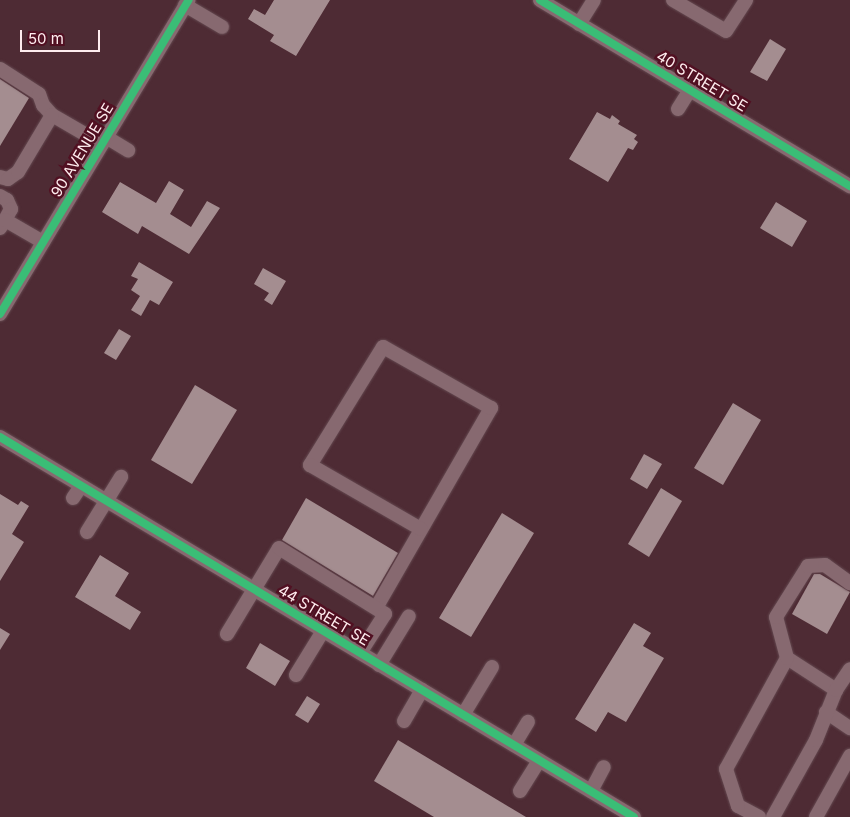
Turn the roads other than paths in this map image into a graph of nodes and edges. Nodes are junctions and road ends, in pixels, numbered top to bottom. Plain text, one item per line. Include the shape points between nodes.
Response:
1 (540, 0) edge
2 (594, 0) edge
3 (673, 0) edge
4 (746, 0) edge
5 (187, 3) edge
6 (579, 24) junction
7 (222, 27) dead end
8 (0, 69) edge
9 (690, 90) junction
10 (678, 109) dead end
11 (52, 115) junction
12 (104, 141) junction
13 (128, 150) dead end
14 (0, 176) edge
15 (850, 186) edge
16 (0, 196) edge
17 (3, 224) edge
18 (43, 242) junction
19 (0, 314) edge
20 (0, 437) edge
21 (121, 477) dead end
22 (81, 486) junction
23 (73, 498) dead end
24 (106, 501) junction
25 (421, 530) junction
26 (88, 532) dead end
27 (850, 582) edge
28 (254, 590) junction
29 (376, 608) junction
30 (408, 616) dead end
31 (323, 631) junction
32 (227, 634) dead end
33 (360, 653) junction
34 (787, 658) junction
35 (379, 665) junction
36 (492, 667) dead end
37 (850, 669) edge
38 (296, 675) dead end
39 (422, 690) junction
40 (836, 690) junction
41 (826, 712) junction
42 (463, 715) junction
43 (404, 721) dead end
44 (528, 722) dead end
45 (850, 728) edge
46 (514, 746) junction
47 (850, 756) edge
48 (539, 760) junction
49 (604, 767) dead end
50 (520, 791) dead end
51 (591, 791) junction
52 (735, 811) edge
53 (631, 816) edge
54 (759, 817) edge
55 (773, 817) edge
56 (816, 817) edge

1 - 6 street, 40 STREET SE
2 - 6 street
3 - 4 street via 726,32
5 - 7 street
5 - 12 street, 90 AVENUE SE
6 - 9 street, 40 STREET SE
8 - 11 street via 40,94 42,105
9 - 10 street
9 - 15 street, 40 STREET SE
11 - 12 street
11 - 14 street via 18,172 8,179
12 - 13 street
12 - 18 street, 90 AVENUE SE
16 - 17 street via 7,200 11,209
17 - 18 street
18 - 19 street, 90 AVENUE SE
20 - 22 street, 44 STREET SE
21 - 24 street
22 - 23 street
22 - 24 street, 44 STREET SE
24 - 26 street
24 - 28 street, 44 STREET SE
25 - 25 street via 491,408 383,347 310,466
25 - 29 street
27 - 34 street via 825,565 808,566 776,617
28 - 29 street via 279,548
28 - 31 street, 44 STREET SE
28 - 32 street
29 - 33 street via 384,614
30 - 35 street
31 - 33 street, 44 STREET SE
31 - 38 street
33 - 35 street, 44 STREET SE
34 - 40 street
34 - 52 street via 726,768
35 - 39 street, 44 STREET SE
36 - 42 street
37 - 40 street
39 - 42 street, 44 STREET SE
39 - 43 street
40 - 41 street
41 - 45 street
41 - 55 street via 816,740
42 - 46 street, 44 STREET SE
44 - 46 street
46 - 48 street, 44 STREET SE
47 - 56 street
48 - 50 street
48 - 51 street, 44 STREET SE
49 - 51 street
51 - 53 street, 44 STREET SE
52 - 54 street

